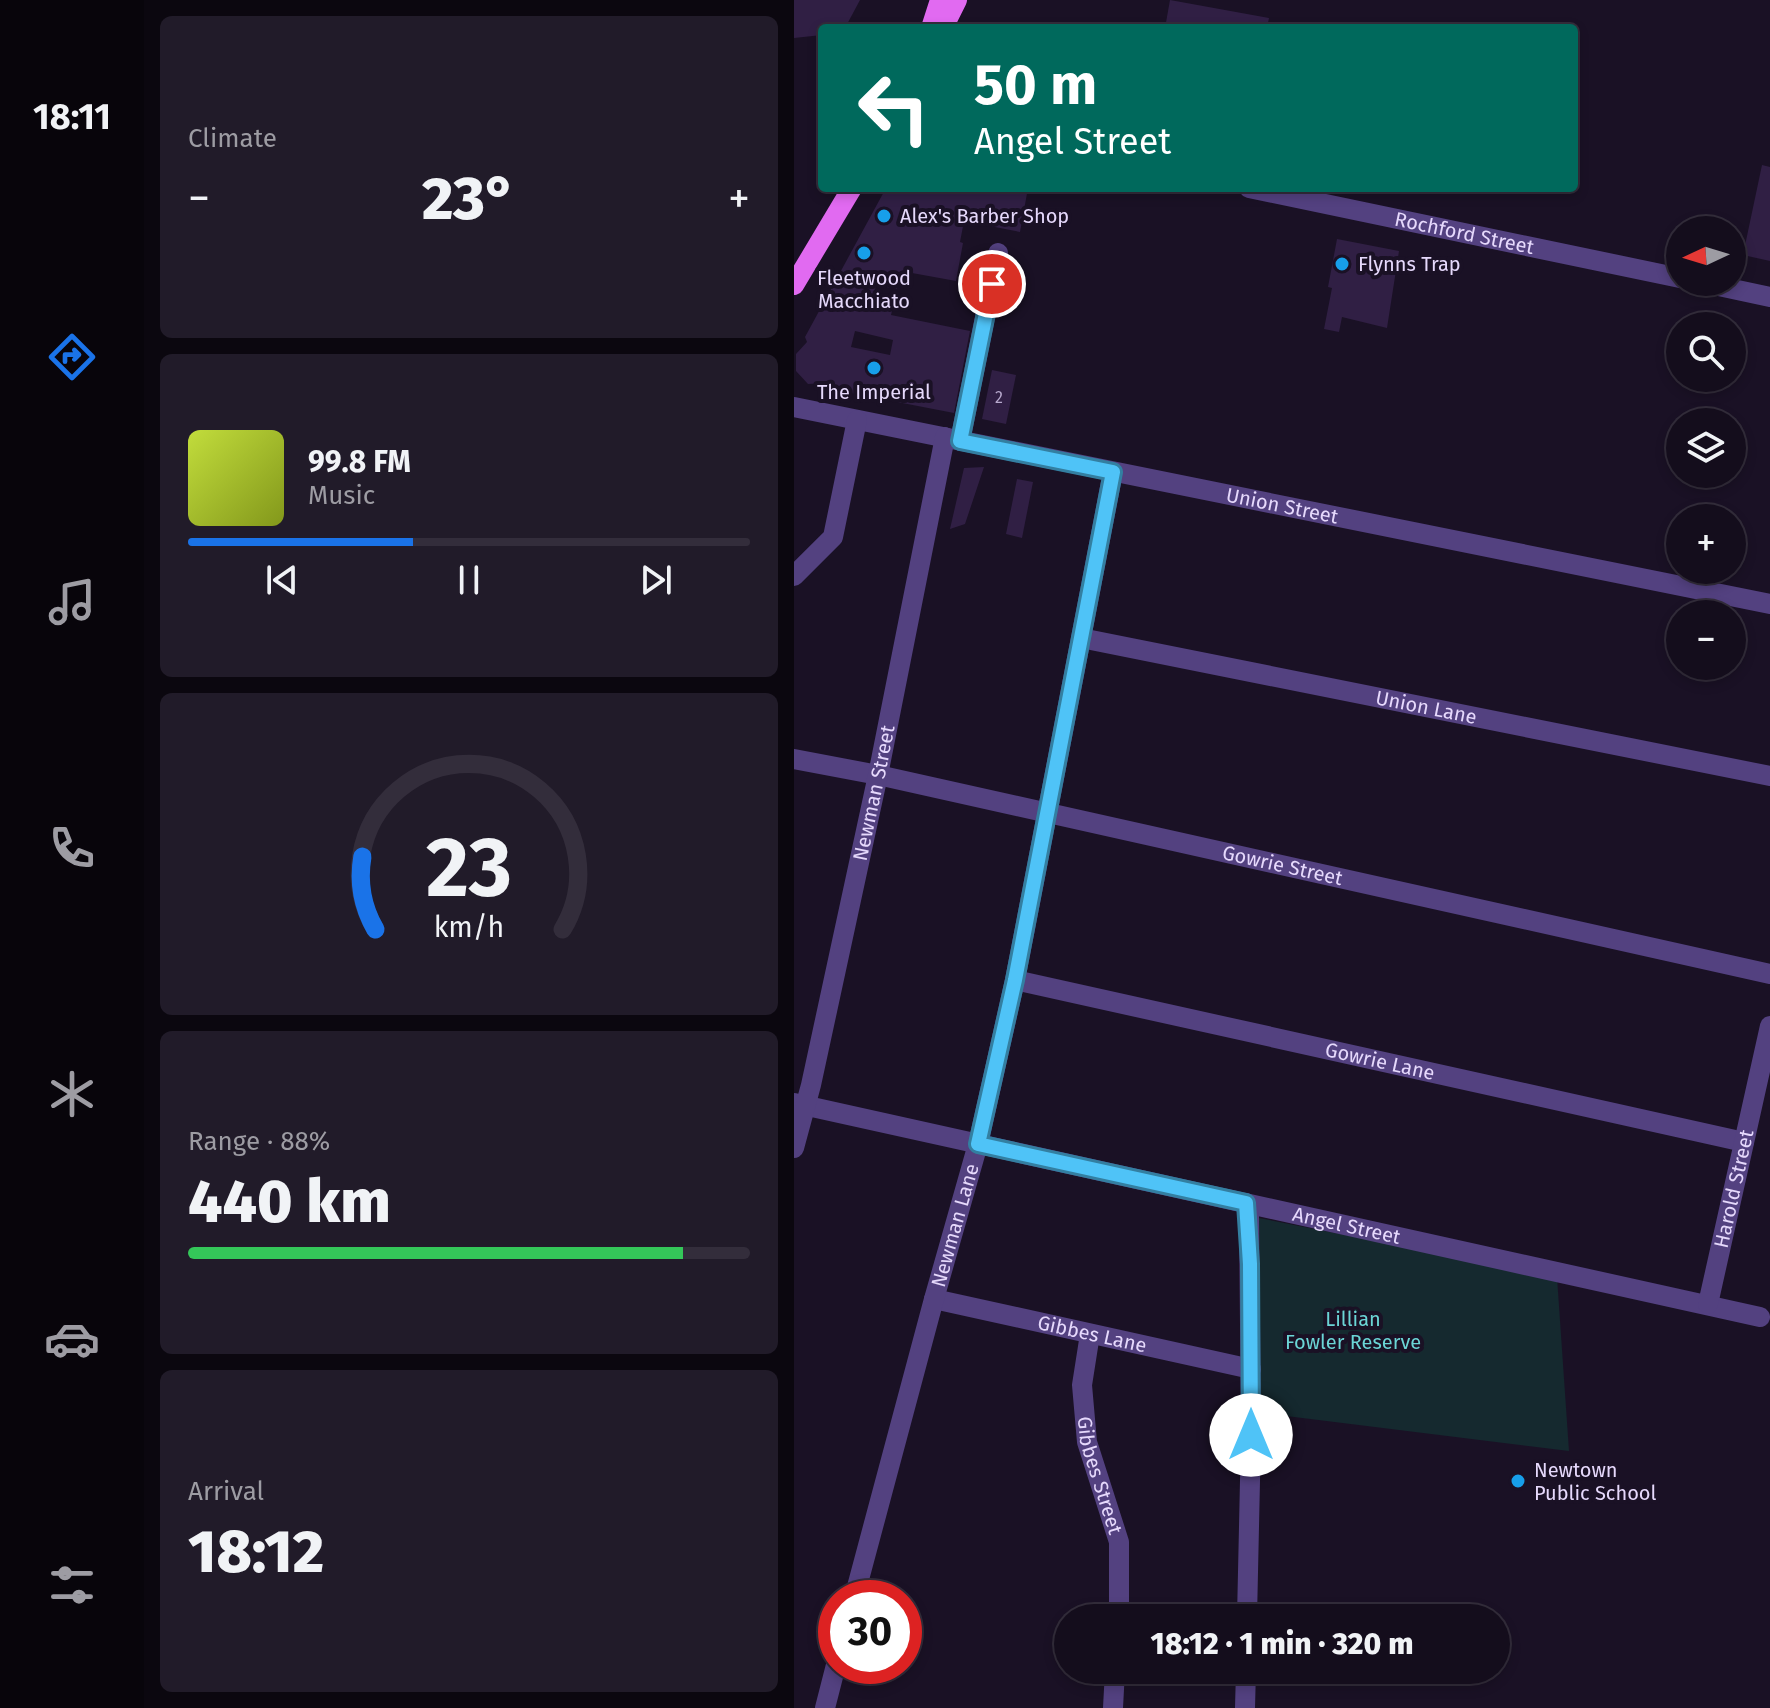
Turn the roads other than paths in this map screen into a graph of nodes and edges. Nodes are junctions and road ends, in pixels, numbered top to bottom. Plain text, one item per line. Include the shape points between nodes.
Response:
1 (940, 0) edge
2 (957, 0) edge
3 (932, 24) edge
4 (945, 24) edge
5 (850, 192) edge
6 (1268, 192) edge
7 (998, 253) dead end
8 (1666, 275) edge
9 (794, 285) edge
10 (1746, 292) edge
11 (1770, 297) edge
12 (794, 407) edge
13 (857, 420) junction
14 (952, 439) junction
15 (1113, 472) junction
16 (794, 576) edge
17 (1770, 604) edge
18 (1081, 638) junction
19 (794, 759) edge
20 (878, 775) junction
21 (1770, 776) edge
22 (1046, 813) junction
23 (1770, 974) edge
24 (1015, 980) junction
25 (1770, 1026) edge
26 (800, 1105) edge
27 (1744, 1142) junction
28 (978, 1144) junction
29 (794, 1148) edge
30 (1246, 1203) junction
31 (934, 1299) junction
32 (1708, 1304) junction
33 (1760, 1317) dead end
34 (1090, 1334) junction
35 (1251, 1369) junction
36 (859, 1580) edge
37 (1119, 1604) edge
38 (1247, 1604) edge
39 (831, 1684) edge
40 (1114, 1684) edge
41 (1246, 1684) edge
42 (825, 1708) edge
43 (1113, 1708) edge
44 (1245, 1708) edge

1 - 3 main road
2 - 4 main road
5 - 9 main road
6 - 8 street, Rochford Street
7 - 14 street, Newman Street
10 - 11 street
12 - 13 street, Union Street
13 - 14 street, Union Street
13 - 16 street via 833,537
14 - 15 street, Union Street
14 - 20 street, Newman Street
15 - 17 street, Union Street
15 - 18 street, Newman Lane
18 - 21 street, Union Lane
18 - 22 street, Newman Lane
19 - 20 street, Gowrie Street
20 - 22 street, Gowrie Street
20 - 26 street, Newman Street
22 - 23 street, Gowrie Street
22 - 24 street, Newman Lane
24 - 27 street, Gowrie Lane
24 - 28 street, Newman Lane
25 - 27 street, Harold Street
26 - 28 street, Angel Street
26 - 29 street, Newman Street
27 - 32 street, Harold Street
28 - 30 street, Angel Street
28 - 31 street, Newman Lane
30 - 32 street, Angel Street
30 - 35 street
31 - 34 street, Gibbes Lane
31 - 36 street, Newman Lane
32 - 33 street, Angel Street
34 - 35 street, Gibbes Lane
34 - 37 street, Gibbes Street via 1082,1385 1087,1442 1119,1542
35 - 38 street
39 - 42 street
40 - 43 street
41 - 44 street

